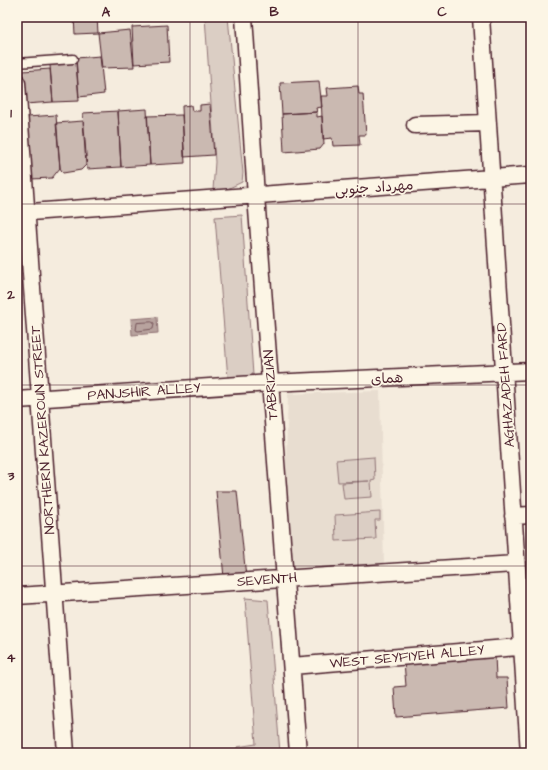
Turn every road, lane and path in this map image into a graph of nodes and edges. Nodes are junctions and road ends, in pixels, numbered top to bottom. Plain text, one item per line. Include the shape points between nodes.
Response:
1 (244, 17) edge
2 (481, 17) edge
3 (73, 59) dead end
4 (17, 63) edge
5 (17, 83) edge
6 (488, 123) junction
7 (415, 125) dead end
8 (531, 176) edge
9 (491, 178) junction
10 (256, 196) junction
11 (22, 212) edge
12 (531, 370) edge
13 (504, 372) junction
14 (270, 383) junction
15 (40, 398) junction
16 (17, 400) edge
17 (531, 515) edge
18 (514, 516) junction
19 (516, 564) junction
20 (285, 578) junction
21 (54, 593) junction
22 (17, 596) edge
23 (526, 646) edge
24 (292, 666) junction
25 (66, 753) edge
26 (298, 753) edge
27 (529, 753) edge

1 - 10 street, TABRIZIAN
2 - 6 street, AGHAZADEH FARD
3 - 4 lane
5 - 11 street, NORTHERN KAZEROUN STREET
6 - 7 street
6 - 9 street, AGHAZADEH FARD
8 - 9 street, مهرداد جنوبی
9 - 10 street, مهرداد جنوبی
9 - 13 street, AGHAZADEH FARD
10 - 11 street, مهرداد جنوبی
10 - 14 street, TABRIZIAN
11 - 15 street, NORTHERN KAZEROUN STREET
12 - 13 street, همای
13 - 14 street, همای
13 - 18 street, AGHAZADEH FARD
14 - 15 street, PANJSHIR ALLEY
14 - 20 street, TABRIZIAN
15 - 16 street, PANJSHIR ALLEY
15 - 21 street, NORTHERN KAZEROUN STREET
17 - 18 street
18 - 19 street, AGHAZADEH FARD
19 - 20 street, SEVENTH
19 - 23 street, AGHAZADEH FARD
20 - 21 street, SEVENTH
20 - 24 street, TABRIZIAN
21 - 22 street, SEVENTH
21 - 25 street, NORTHERN KAZEROUN STREET
23 - 24 street, WEST SEYFIYEH ALLEY
23 - 27 street, AGHAZADEH FARD
24 - 26 street, TABRIZIAN

